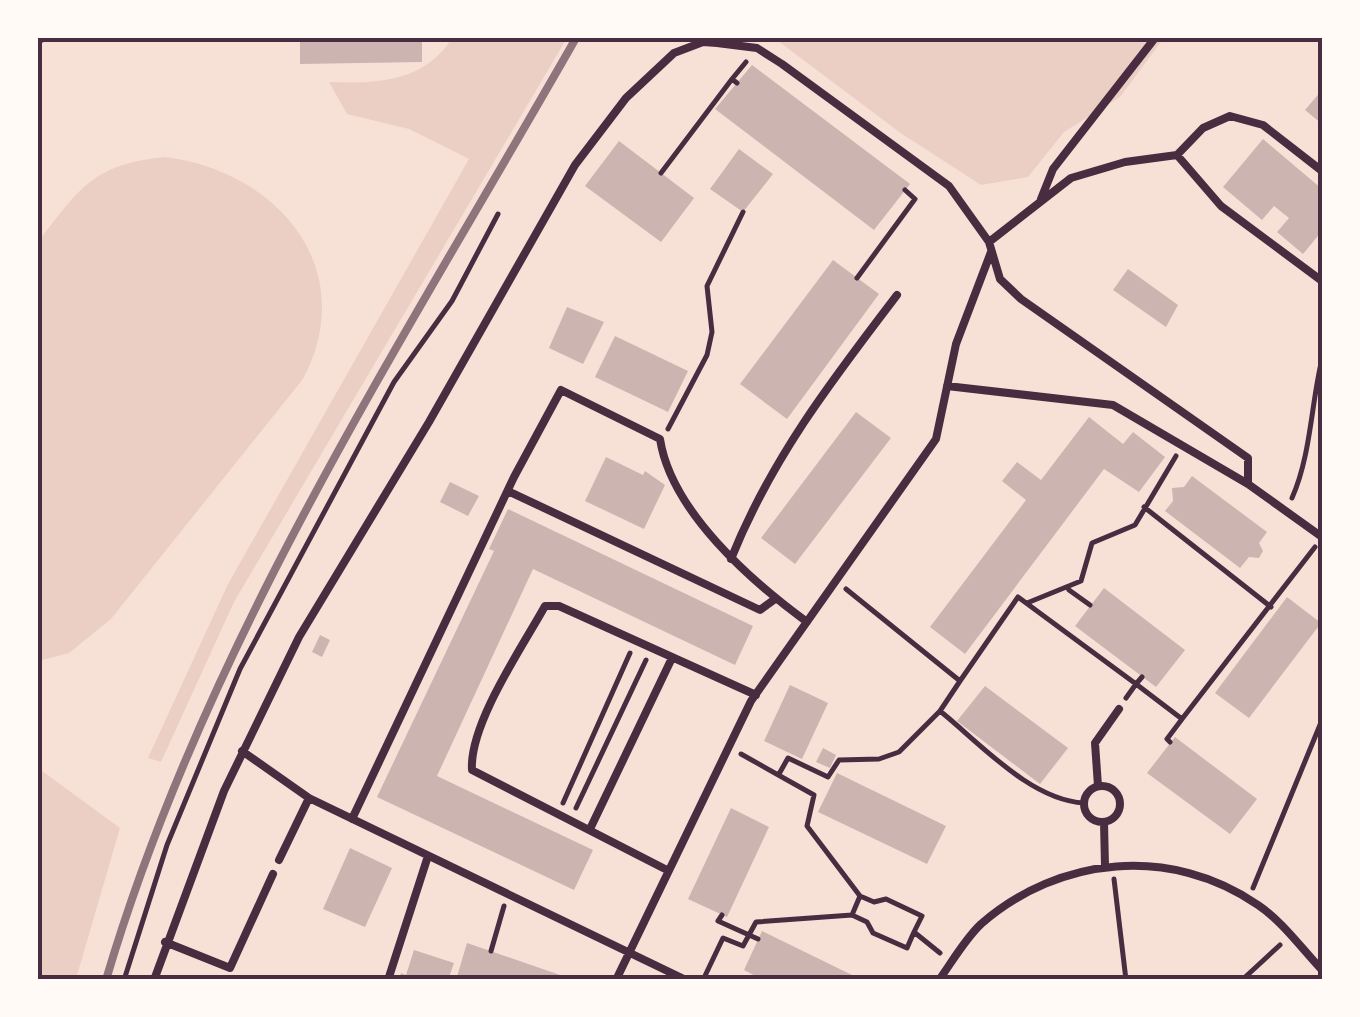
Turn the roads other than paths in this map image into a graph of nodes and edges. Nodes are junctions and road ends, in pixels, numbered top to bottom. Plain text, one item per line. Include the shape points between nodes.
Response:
1 (1155, 38) edge
2 (1177, 155) junction
3 (1322, 171) edge
4 (1039, 203) junction
5 (990, 246) junction
6 (1321, 282) edge
7 (897, 295) dead end
8 (947, 386) junction
9 (1248, 484) junction
10 (508, 492) junction
11 (1322, 537) edge
12 (731, 559) junction
13 (775, 599) junction
14 (807, 622) junction
15 (672, 658) junction
16 (756, 695) junction
17 (1119, 709) road end
18 (242, 751) junction
19 (1098, 786) junction
20 (310, 798) junction
21 (352, 819) junction
22 (1104, 822) junction
23 (590, 829) junction
24 (428, 856) junction
25 (280, 860) dead end
26 (1108, 866) junction
27 (668, 870) junction
28 (273, 874) dead end
29 (165, 942) junction
30 (628, 951) junction
31 (1322, 970) edge
32 (154, 980) edge
33 (388, 980) edge
34 (616, 980) edge
35 (686, 980) edge
36 (939, 980) edge

1 - 4 lane via 1053,169
2 - 3 lane via 1203,128 1230,116 1263,125
2 - 4 lane via 1070,178
2 - 6 lane via 1221,206
4 - 5 lane
5 - 8 lane
5 - 9 lane via 1000,279 1021,298 1248,458
5 - 18 lane via 949,186 757,48 703,42 674,53 626,98 574,165 299,637
7 - 12 lane via 802,420 754,500
8 - 9 lane via 1113,405
8 - 14 lane via 936,439
9 - 11 lane
10 - 12 lane via 560,390 660,440 664,463
10 - 13 lane via 760,610
10 - 21 lane
12 - 13 lane
13 - 14 lane
14 - 16 lane
15 - 16 lane
15 - 23 lane
15 - 23 lane via 559,606 545,606 498,693 471,755 472,770
16 - 27 lane
17 - 19 lane via 1095,744
18 - 20 lane
18 - 29 lane
19 - 22 lane via 1084,803 1092,818
19 - 22 lane via 1110,787 1120,802
20 - 21 lane
20 - 25 lane
21 - 24 lane
22 - 26 lane
23 - 27 lane
24 - 30 lane
24 - 33 lane
26 - 31 lane via 1204,876 1248,900
26 - 36 lane via 1038,885 980,926
27 - 30 lane
28 - 29 lane via 230,968
29 - 32 lane
30 - 34 lane
30 - 35 lane

